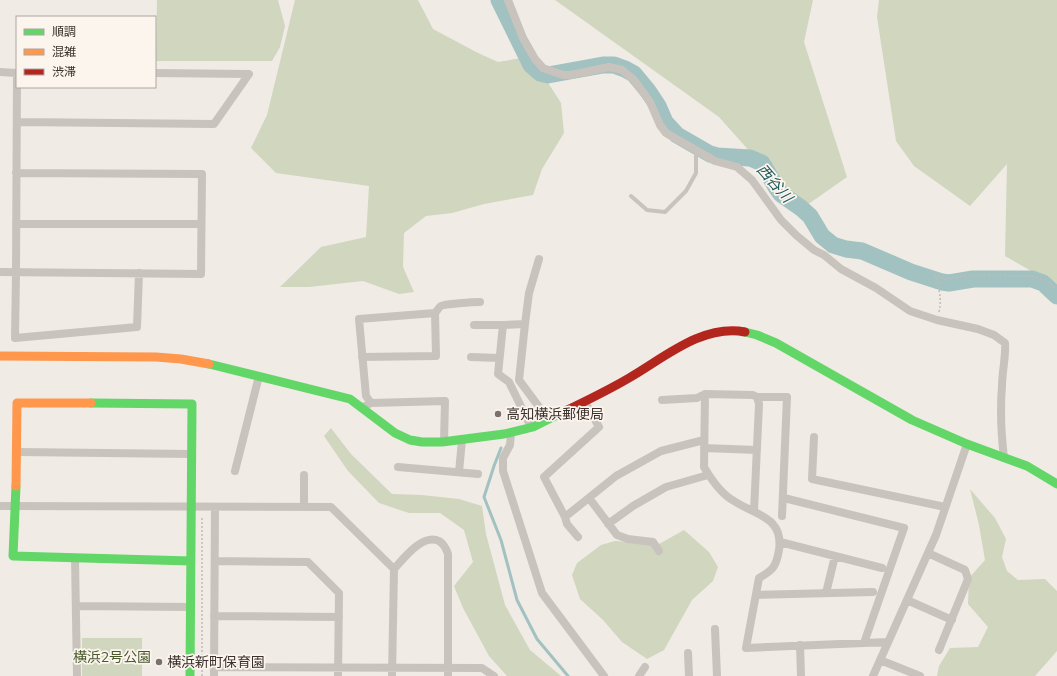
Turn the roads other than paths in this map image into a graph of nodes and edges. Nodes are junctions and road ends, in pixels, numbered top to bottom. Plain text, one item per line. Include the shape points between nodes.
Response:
1 (508, 0) edge
2 (0, 72) edge
3 (16, 73) edge
4 (156, 73) edge
5 (17, 88) edge
6 (17, 122) junction
7 (696, 151) junction
8 (16, 173) junction
9 (631, 196) dead end
10 (16, 224) junction
11 (201, 224) junction
12 (539, 259) dead end
13 (0, 272) edge
14 (16, 273) junction
15 (139, 273) junction
16 (480, 302) dead end
17 (436, 314) junction
18 (525, 324) junction
19 (474, 325) dead end
20 (503, 325) junction
21 (0, 356) edge
22 (362, 357) junction
23 (471, 357) dead end
24 (499, 358) junction
25 (259, 376) junction
26 (705, 394) junction
27 (757, 398) junction
28 (662, 400) dead end
29 (585, 402) junction
30 (367, 405) junction
31 (548, 419) junction
32 (531, 427) junction
33 (511, 433) junction
34 (814, 437) dead end
35 (462, 440) junction
36 (444, 442) junction
37 (704, 444) junction
38 (967, 444) junction
39 (756, 450) junction
40 (18, 452) junction
41 (191, 454) junction
42 (1004, 458) junction
43 (398, 467) dead end
44 (235, 471) dead end
45 (459, 472) junction
46 (478, 474) dead end
47 (304, 475) dead end
48 (708, 475) junction
49 (1057, 484) edge
50 (589, 498) junction
51 (784, 498) junction
52 (0, 506) edge
53 (16, 506) junction
54 (190, 507) junction
55 (215, 507) junction
56 (304, 507) junction
57 (946, 507) junction
58 (754, 511) junction
59 (782, 516) dead end
60 (565, 517) junction
61 (608, 524) junction
62 (578, 537) dead end
63 (780, 542) junction
64 (659, 551) dead end
65 (928, 553) junction
66 (835, 556) junction
67 (75, 558) junction
68 (191, 561) junction
69 (214, 561) junction
70 (882, 568) dead end
71 (394, 569) junction
72 (873, 592) dead end
73 (826, 593) junction
74 (756, 595) junction
75 (907, 600) junction
76 (76, 606) junction
77 (191, 607) junction
78 (214, 616) junction
79 (339, 617) junction
80 (952, 620) junction
81 (715, 629) dead end
82 (864, 642) junction
83 (888, 642) junction
84 (800, 645) junction
85 (939, 650) dead end
86 (688, 653) dead end
87 (880, 660) junction
88 (214, 666) junction
89 (338, 667) junction
90 (645, 667) dead end
91 (392, 672) edge
92 (448, 672) edge
93 (77, 676) edge
94 (190, 676) edge
95 (214, 676) edge
96 (338, 676) edge
97 (494, 676) edge
98 (604, 676) edge
99 (639, 676) edge
100 (689, 676) edge
101 (717, 676) edge
102 (801, 676) edge
103 (873, 676) edge
104 (920, 676) edge

1 - 7 street via 523,38 543,68 563,75 609,66 622,70 634,80 650,102 666,133
2 - 3 street
4 - 6 street via 249,74 214,124
5 - 6 street
6 - 8 street
7 - 9 lane via 696,173 686,191 665,212 647,210
7 - 42 street via 715,161 737,167 752,180 781,220 796,235 841,269 910,311 978,329 994,335 1005,343 1000,424
8 - 10 street
8 - 11 street via 202,174
10 - 11 street
10 - 14 street
11 - 15 street via 201,274
12 - 18 street via 529,293
13 - 14 street
14 - 15 street
14 - 15 street via 15,338 137,327
16 - 17 street via 448,303 442,305
17 - 22 street via 359,319
17 - 22 street via 436,356
18 - 20 street
18 - 31 street via 519,380
19 - 20 street
20 - 24 street
21 - 25 street via 156,357 209,364
22 - 30 street
23 - 24 street
24 - 32 street via 498,374 509,382
25 - 30 street via 334,394
25 - 44 street
26 - 27 street via 753,395
26 - 28 street via 697,398
26 - 37 street
27 - 39 street
27 - 51 street via 787,397
29 - 31 street
29 - 38 street via 685,344 725,331 744,331 776,342 912,420
29 - 60 street via 599,427 544,477
30 - 36 street via 392,430 409,440
30 - 36 street via 445,401
31 - 32 street
32 - 33 street
33 - 35 street
33 - 98 street via 510,444 503,458 503,471 542,593
34 - 57 street via 812,479
35 - 36 street
35 - 45 street
37 - 39 street
37 - 48 street via 704,467
37 - 50 street via 661,451 616,476
38 - 42 street
38 - 57 street
39 - 58 street
40 - 41 street
40 - 41 street via 17,403 192,404
40 - 53 street
41 - 54 street
42 - 49 street via 1027,466
43 - 45 street
45 - 46 street
47 - 56 street
48 - 58 street via 733,501
48 - 61 street via 666,487
50 - 60 street
50 - 61 street
51 - 59 street
51 - 82 street via 904,528
52 - 53 street
53 - 54 street
53 - 67 street via 13,556
54 - 55 street
54 - 68 street
55 - 56 street
55 - 69 street
56 - 71 street via 331,507
57 - 65 street
58 - 63 street via 774,524
60 - 62 street via 567,524
61 - 64 street via 617,534 628,539 654,542
63 - 66 street
63 - 74 street via 776,565 772,571 759,578
65 - 75 street
65 - 80 street via 965,570 968,579
66 - 70 street
66 - 73 street
67 - 68 street
67 - 76 street
68 - 77 street
69 - 78 street
69 - 79 street via 308,562 339,593
71 - 91 street
71 - 92 street via 426,540 437,540 446,548
72 - 73 street
73 - 74 street
74 - 84 street via 746,648
75 - 80 street
75 - 83 street
76 - 77 street
76 - 93 street
77 - 94 street
78 - 79 street
78 - 88 street
79 - 89 street
80 - 85 street
81 - 101 street
82 - 83 street
82 - 84 street
83 - 87 street
84 - 102 street
86 - 100 street
87 - 103 street
87 - 104 street
88 - 89 street
88 - 95 street
89 - 91 street
89 - 96 street
90 - 99 street
91 - 92 street
92 - 97 street via 482,668

